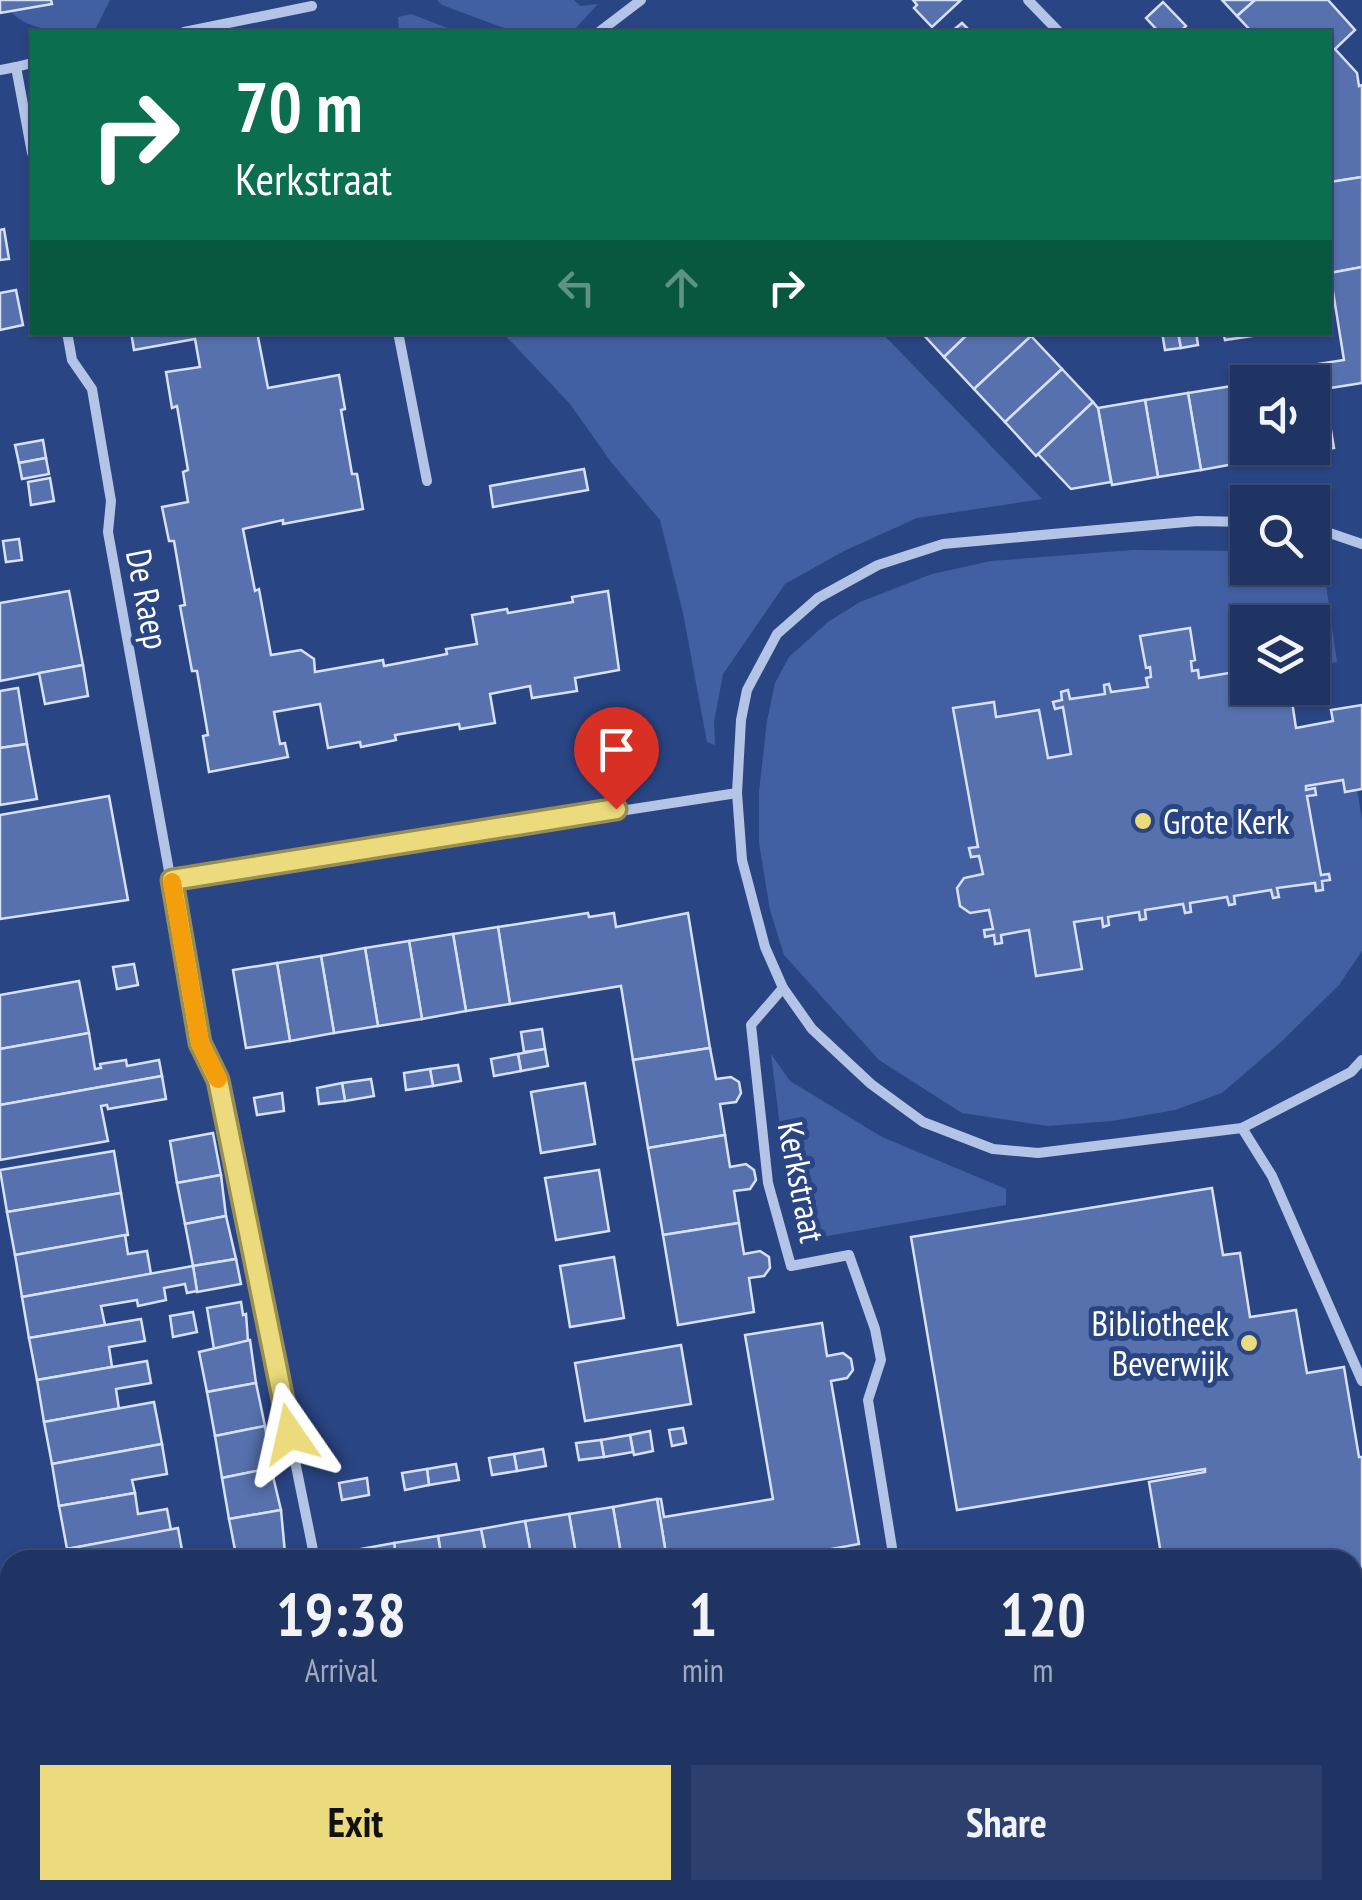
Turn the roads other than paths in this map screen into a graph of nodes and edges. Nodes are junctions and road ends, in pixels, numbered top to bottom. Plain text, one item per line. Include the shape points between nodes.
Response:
1 (641, 0) edge
2 (1028, 0) edge
3 (312, 6) dead end
4 (194, 30) edge
5 (602, 30) edge
6 (1057, 30) edge
7 (30, 64) edge
8 (16, 67) junction
9 (0, 70) edge
10 (30, 142) edge
11 (68, 335) edge
12 (399, 335) edge
13 (427, 481) dead end
14 (1230, 522) edge
15 (1330, 533) edge
16 (1362, 544) edge
17 (737, 793) junction
18 (172, 880) junction
19 (783, 988) junction
20 (1362, 1060) edge
21 (1242, 1128) junction
22 (1362, 1381) edge
23 (313, 1550) edge
24 (892, 1550) edge

1 - 5 street
2 - 6 street
3 - 4 street
7 - 8 street
8 - 9 street
8 - 10 street
11 - 18 street, De Raep via 72,360 92,389 112,501 108,532
12 - 13 street
14 - 17 street via 943,544 878,565 818,598 777,634 747,690
15 - 16 street
17 - 18 street
17 - 19 street via 750,899
18 - 23 street via 200,1043 218,1080
19 - 21 street via 812,1029 871,1084 924,1122 993,1149 1038,1153
19 - 24 street, Kerkstraat via 751,1025 768,1183 791,1266 849,1255 876,1330 881,1360 868,1400
20 - 21 street via 1351,1072
21 - 22 street via 1272,1176

